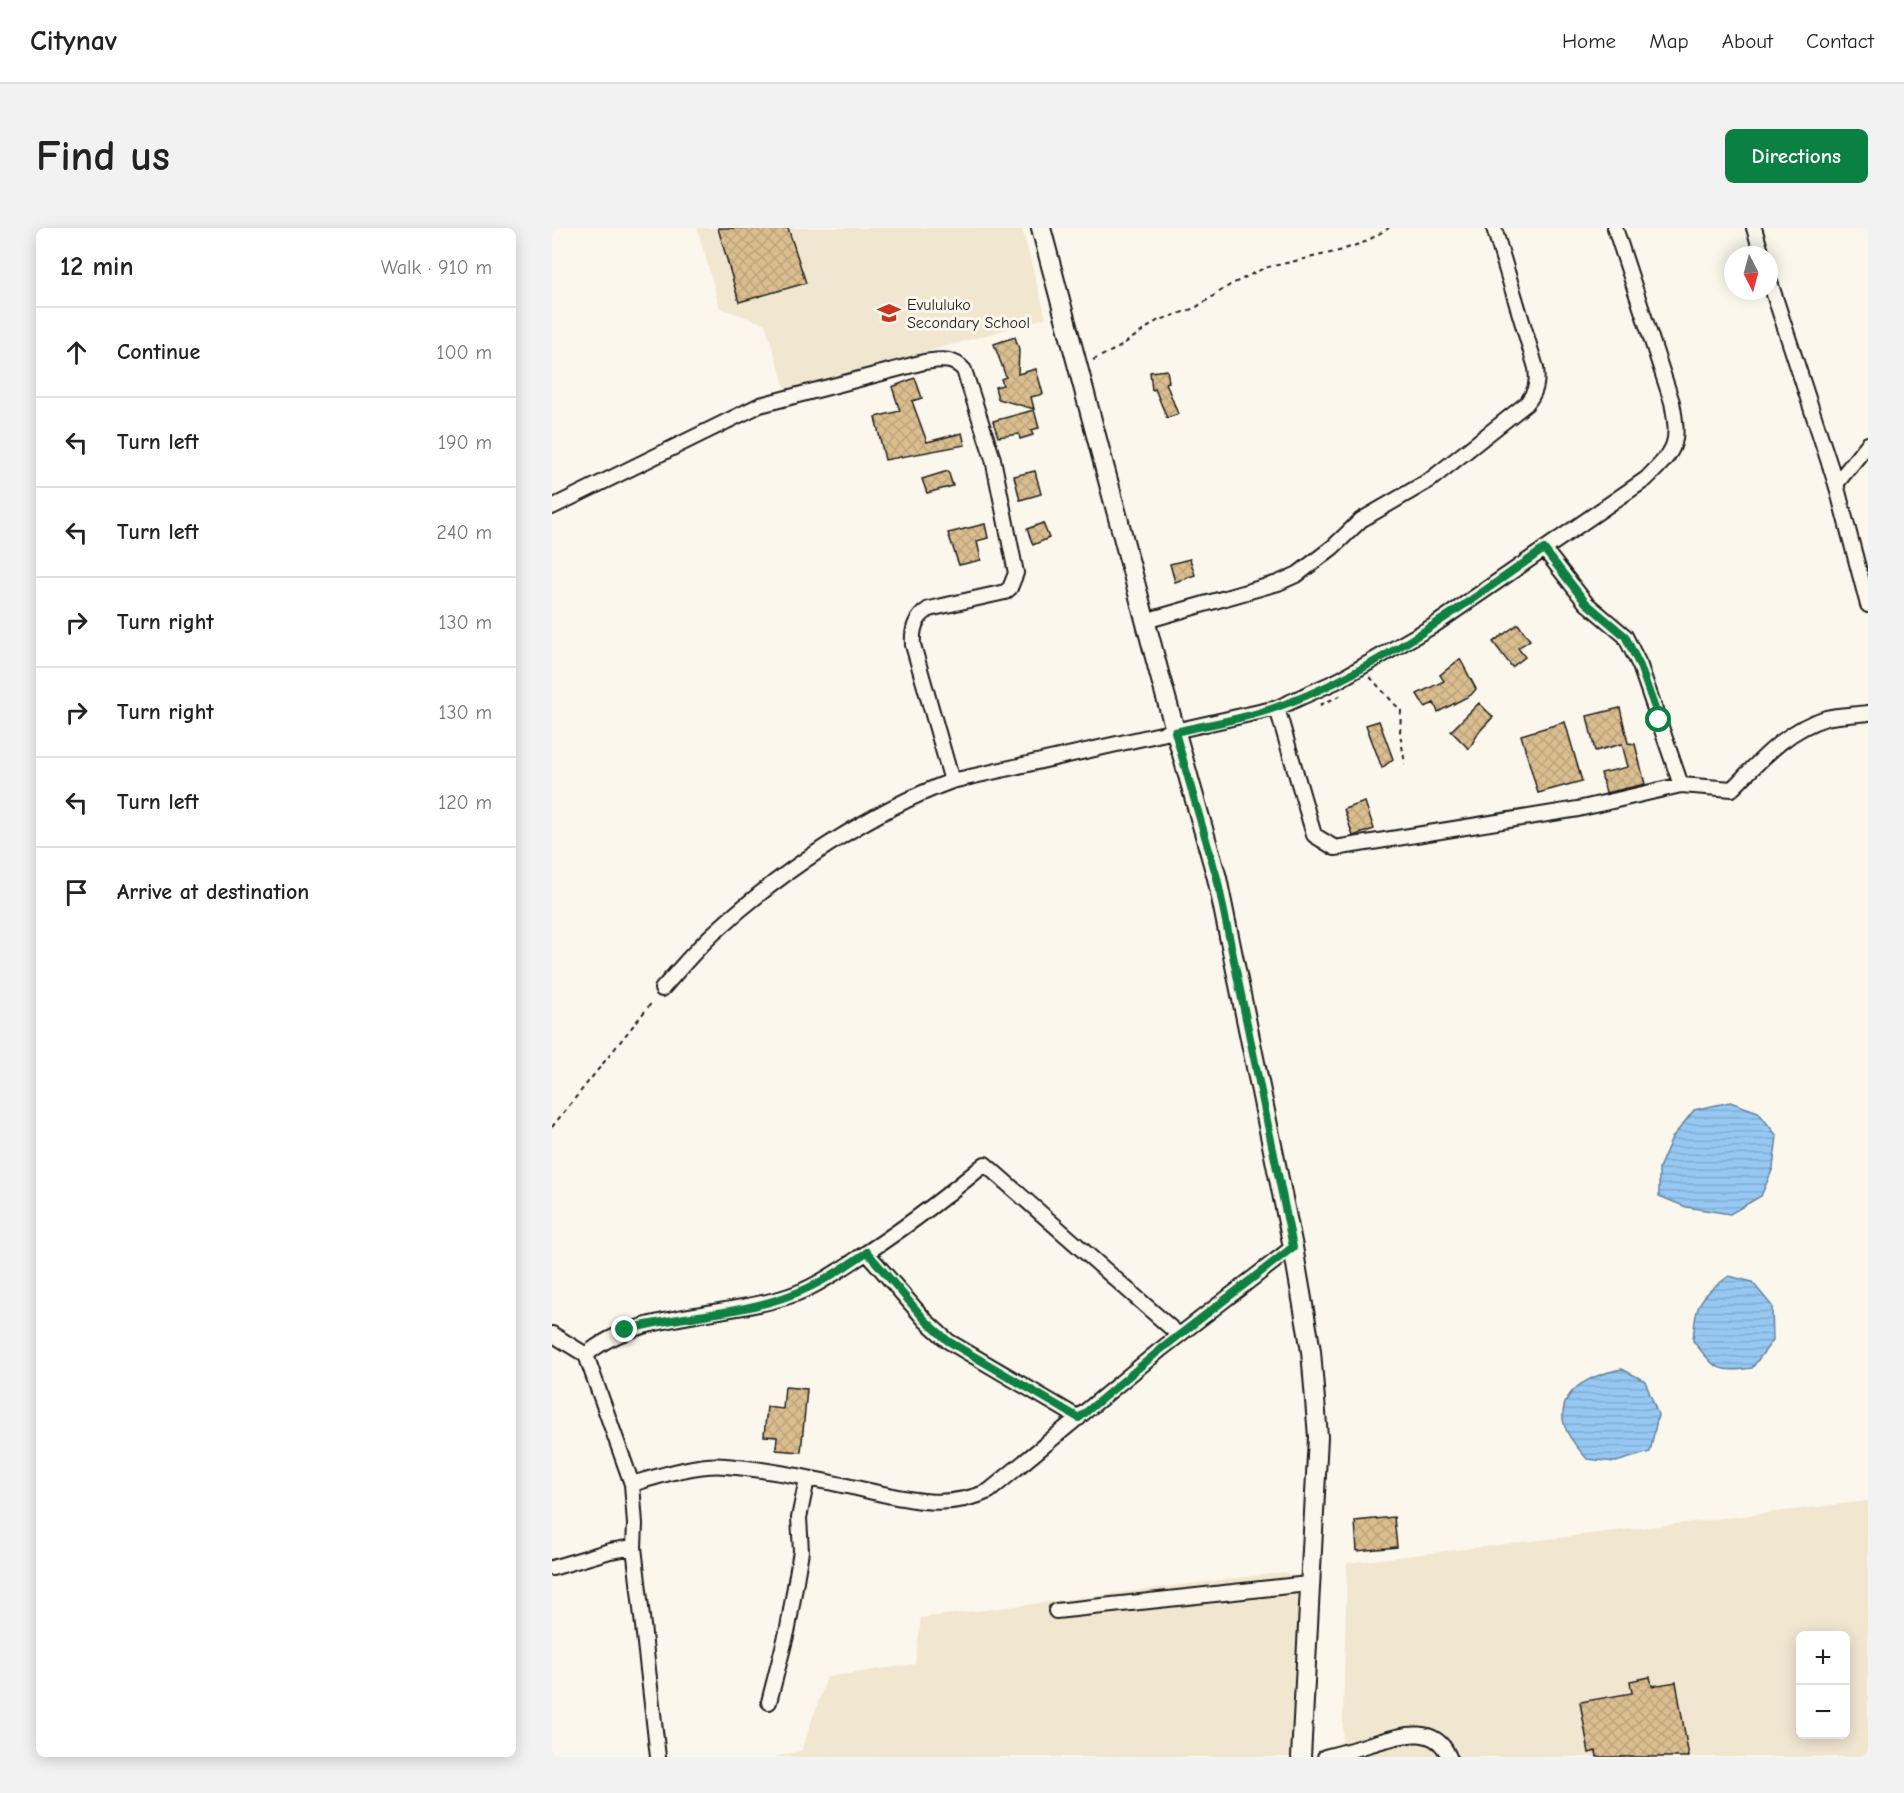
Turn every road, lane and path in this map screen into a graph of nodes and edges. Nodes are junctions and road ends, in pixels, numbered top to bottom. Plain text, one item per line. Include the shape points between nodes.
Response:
1 (1041, 228) edge
2 (1389, 228) edge
3 (1494, 228) edge
4 (1615, 228) edge
5 (1754, 228) edge
6 (1759, 246) edge
7 (1776, 300) edge
8 (1077, 366) junction
9 (1868, 444) edge
10 (1836, 484) junction
11 (552, 507) edge
12 (1544, 549) junction
13 (1868, 605) edge
14 (1145, 621) junction
15 (1368, 675) dead end
16 (1344, 694) dead end
17 (1314, 707) dead end
18 (1277, 708) junction
19 (1868, 713) edge
20 (1175, 732) junction
21 (1405, 764) dead end
22 (952, 781) junction
23 (1681, 785) junction
24 (662, 989) joint
25 (552, 1127) edge
26 (1293, 1247) junction
27 (867, 1252) junction
28 (552, 1334) edge
29 (1179, 1335) junction
30 (586, 1354) junction
31 (1079, 1418) junction
32 (807, 1479) junction
33 (632, 1484) junction
34 (634, 1547) junction
35 (552, 1568) edge
36 (1308, 1584) junction
37 (1056, 1611) dead end
38 (769, 1702) dead end
39 (658, 1757) edge
40 (1301, 1757) edge
41 (1325, 1757) edge
42 (1449, 1757) edge

1 - 8 main road
2 - 8 path via 1339,251 1264,268 1195,308 1158,321 1118,348
3 - 14 street via 1536,368 1538,383 1526,404 1430,480 1361,520 1333,548 1298,574
4 - 12 street via 1672,402 1676,441 1671,454 1646,479
5 - 6 street
7 - 10 street
8 - 14 main road
9 - 10 street
10 - 13 street
11 - 22 street via 760,405 924,362 958,363 964,370 993,459 1016,573 1005,592 928,609 914,625 913,645
12 - 18 street via 1433,626 1339,680
12 - 23 street via 1586,603 1625,636 1640,666
14 - 20 main road
15 - 21 path via 1401,711
16 - 17 path
18 - 20 street
18 - 23 street via 1314,835 1335,848 1578,809
19 - 23 street via 1827,718 1785,737 1732,789
20 - 22 street
20 - 26 main road via 1217,878
22 - 24 street via 858,826 768,888 713,933
24 - 25 path
26 - 29 street
26 - 36 main road via 1311,1351 1318,1437
27 - 29 street via 985,1164
27 - 30 street via 818,1284 790,1296 625,1330
27 - 31 street via 948,1341
28 - 30 street
29 - 31 street
30 - 33 street
31 - 32 street via 989,1491 955,1503 926,1503
32 - 33 street via 723,1465 668,1473
32 - 38 street via 799,1518 801,1551 788,1628
33 - 34 street
34 - 35 street
34 - 39 street
36 - 37 street
36 - 40 main road
41 - 42 street via 1406,1733 1438,1740

